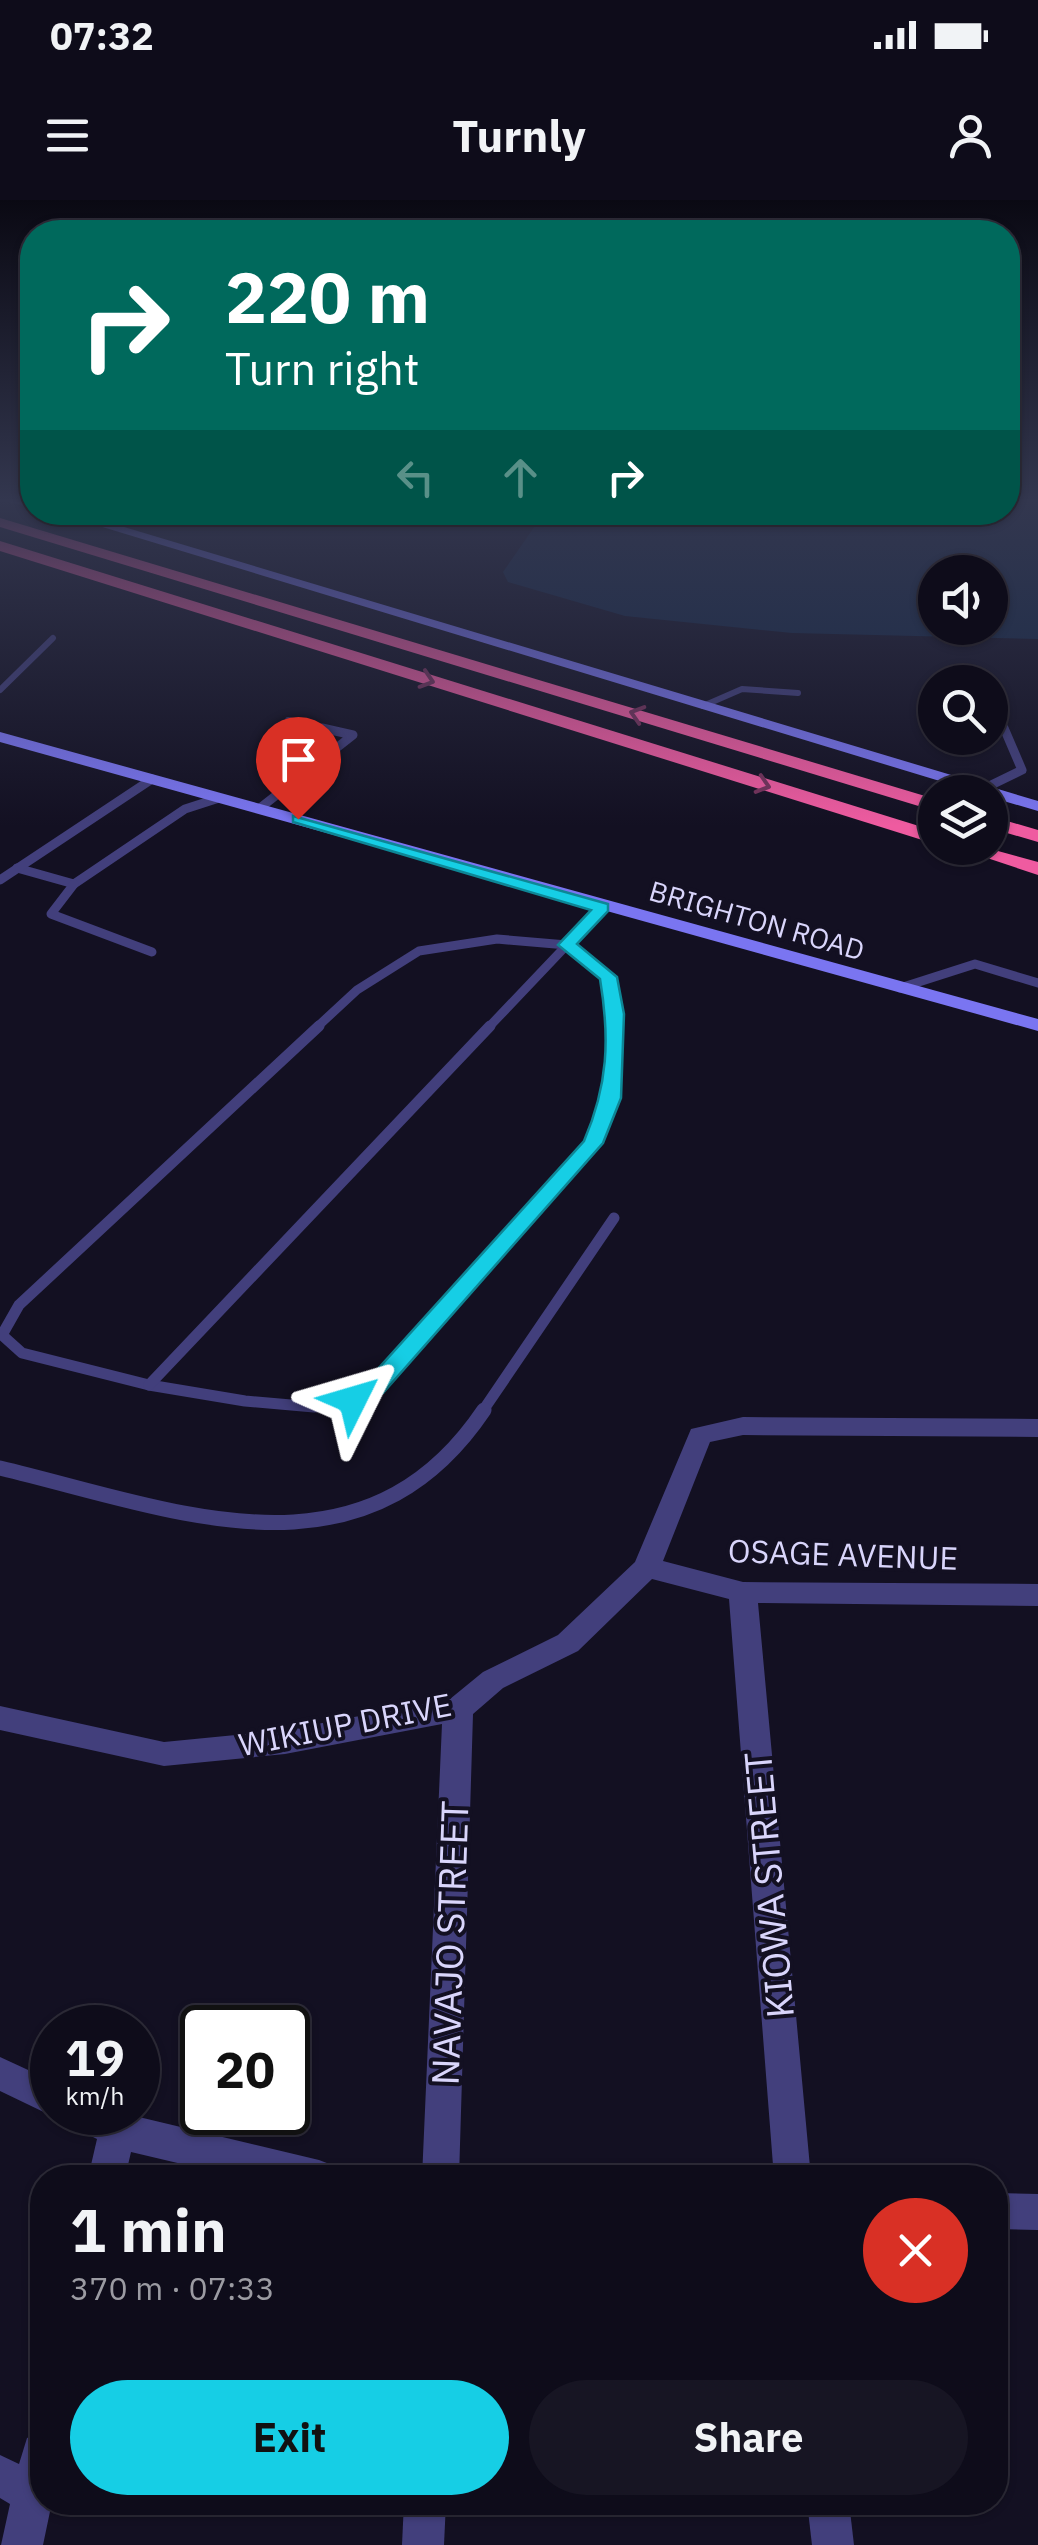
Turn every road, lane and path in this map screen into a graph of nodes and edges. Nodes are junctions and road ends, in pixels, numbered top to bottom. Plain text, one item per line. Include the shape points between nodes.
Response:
1 (197, 607) edge
2 (282, 607) edge
3 (376, 607) edge
4 (53, 638) dead end
5 (0, 690) edge
6 (798, 693) dead end
7 (703, 706) junction
8 (288, 720) dead end
9 (0, 737) edge
10 (1008, 737) edge
11 (936, 775) edge
12 (1008, 777) edge
13 (152, 779) junction
14 (1008, 797) edge
15 (219, 798) junction
16 (918, 800) edge
17 (1038, 806) edge
18 (260, 808) junction
19 (1008, 827) edge
20 (918, 833) edge
21 (1038, 836) edge
22 (1008, 860) edge
23 (17, 868) junction
24 (1038, 869) edge
25 (0, 880) edge
26 (74, 884) junction
27 (602, 908) junction
28 (567, 945) junction
29 (152, 952) dead end
30 (1038, 982) edge
31 (900, 988) junction
32 (1038, 1026) edge
33 (614, 1218) dead end
34 (1, 1335) edge
35 (149, 1385) junction
36 (1038, 1428) edge
37 (0, 1468) edge
38 (647, 1567) junction
39 (742, 1592) junction
40 (1038, 1595) edge
41 (458, 1709) junction
42 (0, 1718) edge
43 (0, 2073) edge
44 (30, 2088) edge
45 (116, 2135) edge
46 (134, 2135) edge
47 (109, 2165) edge
48 (263, 2165) edge
49 (440, 2165) edge
50 (792, 2165) edge
51 (1008, 2211) edge
52 (1038, 2212) edge
53 (25, 2474) edge
54 (424, 2515) edge
55 (830, 2515) edge
56 (22, 2545) edge
57 (423, 2545) edge
58 (833, 2545) edge

1 -> 20 highway
16 -> 2 highway
3 - 7 street
4 - 5 lane
6 - 7 lane via 742,689
7 - 11 street
8 - 18 lane via 353,735
9 - 13 street, BRIGHTON ROAD
10 - 12 lane via 1022,770
13 - 15 street, BRIGHTON ROAD
13 - 23 lane
14 - 17 street
15 - 18 street, BRIGHTON ROAD
15 - 26 lane via 185,809
18 - 27 street, BRIGHTON ROAD
19 - 21 highway
22 - 24 highway
23 - 25 lane
23 - 26 lane
26 - 29 lane via 50,914
27 - 28 lane
27 - 31 street, BRIGHTON ROAD
28 - 34 lane via 447,943 394,964 357,990 20,1304
28 - 35 lane
28 - 35 lane via 608,977 616,1059 602,1124 593,1143 374,1388 353,1400 314,1407
30 - 31 lane via 975,964
31 - 32 street, BRIGHTON ROAD
33 - 37 lane via 461,1444 429,1474 362,1512 290,1527 241,1524
34 - 35 lane via 22,1353
36 - 38 street, WIKIUP DRIVE via 743,1426 700,1435
38 - 39 street, OSAGE AVENUE
38 - 41 street, WIKIUP DRIVE via 568,1643 493,1680
39 - 40 street, OSAGE AVENUE
39 - 50 street, KIOWA STREET
41 - 42 street, WIKIUP DRIVE via 285,1742 164,1754
41 - 49 street, NAVAJO STREET
43 - 44 street
45 - 47 street
46 - 48 street
51 - 52 street
53 - 56 street
54 - 57 street
55 - 58 street

